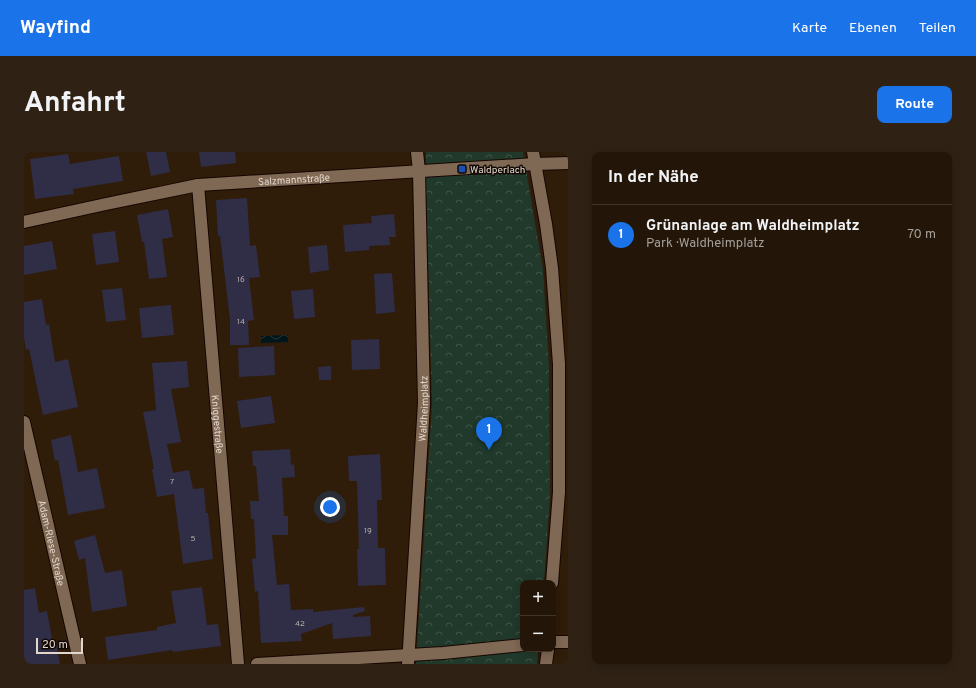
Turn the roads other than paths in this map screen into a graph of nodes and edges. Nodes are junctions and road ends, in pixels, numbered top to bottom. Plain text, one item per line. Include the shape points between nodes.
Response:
1 (417, 152) edge
2 (534, 158) edge
3 (568, 163) edge
4 (419, 171) junction
5 (198, 185) junction
6 (24, 222) edge
7 (24, 422) edge
8 (552, 580) edge
9 (556, 642) edge
10 (568, 642) edge
11 (520, 645) edge
12 (548, 652) edge
13 (408, 660) edge
14 (80, 664) edge
15 (238, 664) edge
16 (258, 664) edge
17 (546, 664) edge

1 - 4 street, Waldheimplatz
2 - 3 street, Salzmannstraße
2 - 4 street, Salzmannstraße
2 - 8 street via 552,268 559,364 559,492
4 - 5 street, Salzmannstraße
4 - 13 street, Waldheimplatz via 424,403
5 - 6 street, Salzmannstraße
5 - 15 street, Kniggestraße
7 - 14 street, Adam-Riese-Straße
9 - 10 street
11 - 13 street
12 - 17 street
13 - 16 street

